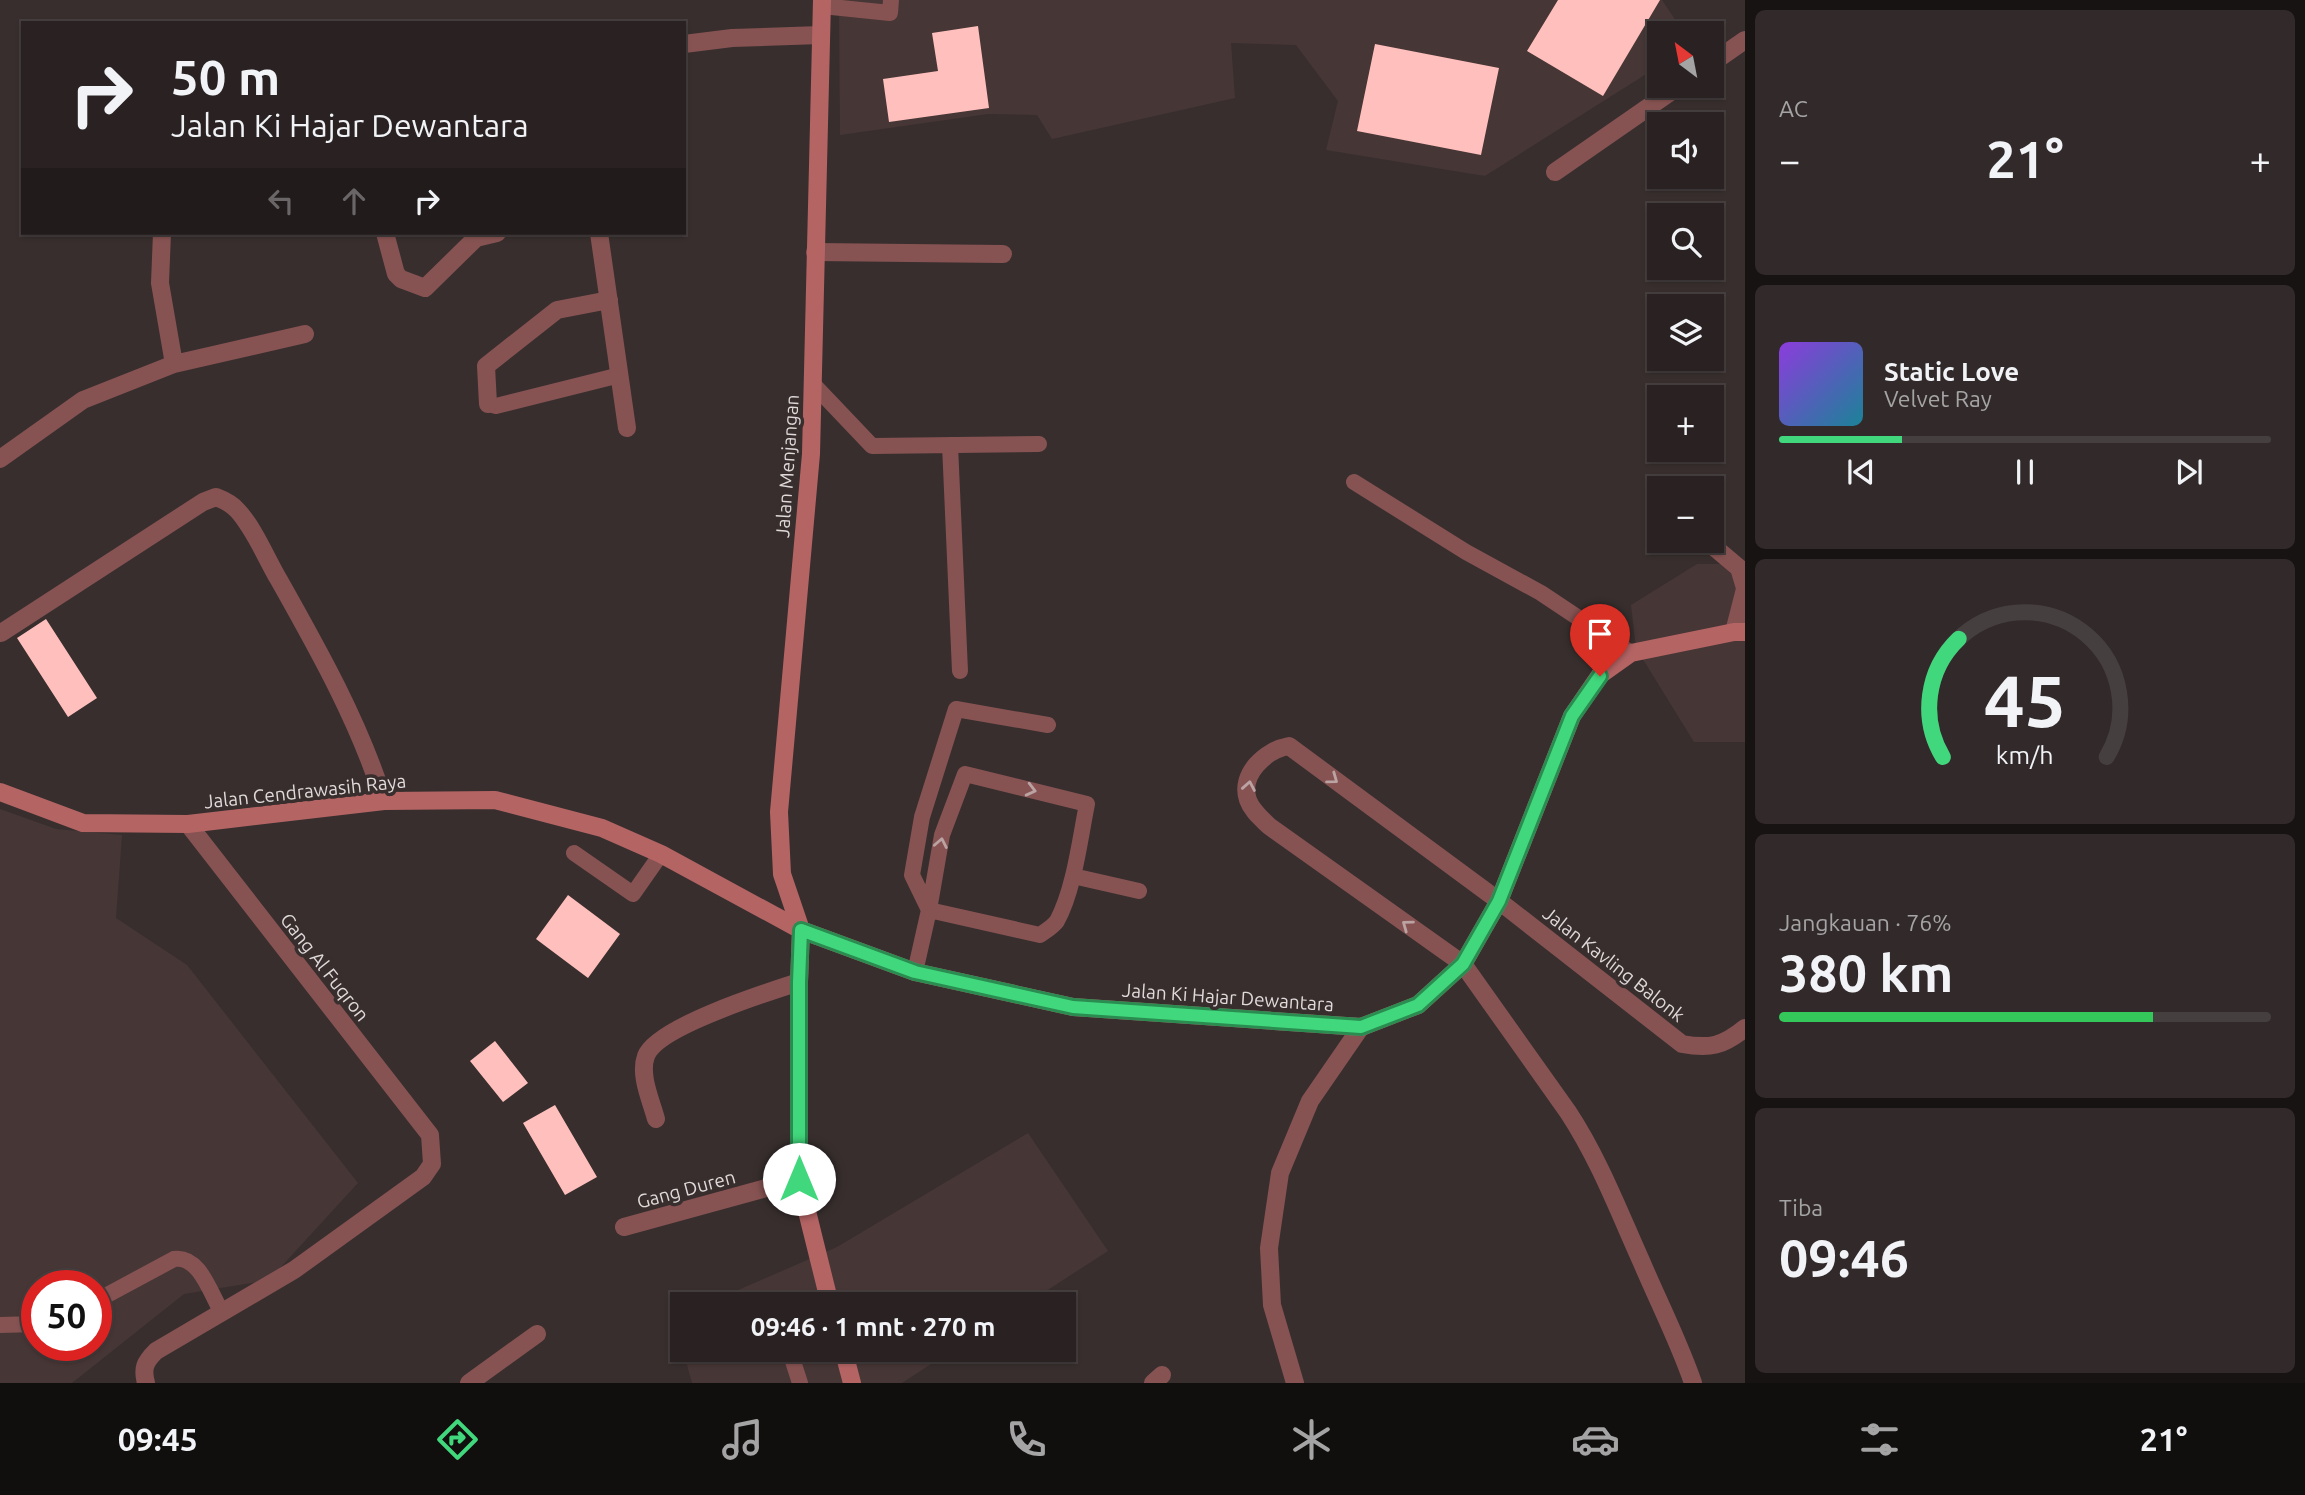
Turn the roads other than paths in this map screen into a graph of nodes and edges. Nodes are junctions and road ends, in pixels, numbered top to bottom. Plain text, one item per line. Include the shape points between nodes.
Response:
1 (822, 3) edge
2 (890, 6) edge
3 (821, 34) junction
4 (1745, 40) edge
5 (686, 44) edge
6 (1724, 55) edge
7 (1662, 98) edge
8 (1555, 172) dead end
9 (162, 235) edge
10 (386, 235) edge
11 (489, 235) edge
12 (599, 235) edge
13 (815, 252) junction
14 (1003, 254) dead end
15 (608, 300) junction
16 (305, 334) dead end
17 (174, 364) junction
18 (620, 375) junction
19 (813, 384) junction
20 (488, 404) joint
21 (627, 428) dead end
22 (1039, 444) dead end
23 (950, 445) junction
24 (0, 459) edge
25 (1354, 482) dead end
26 (1721, 553) edge
27 (1745, 588) edge
28 (1739, 632) edge
29 (1, 633) edge
30 (1631, 653) junction
31 (960, 671) dead end
32 (1048, 725) dead end
33 (0, 792) edge
34 (384, 800) junction
35 (188, 824) junction
36 (574, 853) dead end
37 (661, 854) junction
38 (1073, 876) junction
39 (1139, 891) dead end
40 (1499, 901) junction
41 (929, 911) junction
42 (801, 930) junction
43 (1463, 964) junction
44 (915, 972) junction
45 (799, 982) junction
46 (1361, 1027) junction
47 (1745, 1028) edge
48 (656, 1119) dead end
49 (799, 1179) junction
50 (624, 1227) dead end
51 (112, 1292) edge
52 (826, 1292) edge
53 (221, 1311) junction
54 (21, 1324) edge
55 (0, 1325) edge
56 (537, 1334) dead end
57 (793, 1362) edge
58 (846, 1362) edge
59 (146, 1383) edge
60 (469, 1383) edge
61 (800, 1383) edge
62 (852, 1383) edge
63 (1295, 1383) edge
64 (1693, 1383) edge

1 - 2 lane
1 - 3 main road, Jalan Menjangan
3 - 5 street
3 - 13 main road, Jalan Menjangan
4 - 6 street
7 - 8 street
9 - 17 street via 160,283
10 - 11 street via 396,274 425,288 476,238
12 - 15 street
13 - 14 street
13 - 19 main road, Jalan Menjangan
15 - 18 street
15 - 20 street via 557,310 486,366
16 - 17 street
17 - 24 street via 83,400
18 - 20 lane via 496,406
18 - 21 street
19 - 23 lane via 872,446
19 - 42 main road, Jalan Menjangan via 811,454 779,812 782,874
22 - 23 lane
23 - 31 lane
25 - 30 lane via 1541,593
26 - 27 street via 1739,568
27 - 28 street
28 - 30 main road, Jalan Ki Hajar Dewantara
29 - 34 street via 203,502 216,497 226,501 255,538 320,651 370,757
30 - 40 main road, Jalan Ki Hajar Dewantara via 1600,676 1572,716
32 - 41 lane via 956,709 922,817 912,874
33 - 35 main road, Jalan Cendrawasih Raya via 83,823
34 - 35 main road, Jalan Cendrawasih Raya
34 - 37 main road, Jalan Cendrawasih Raya via 495,800 602,828
35 - 53 street, Gang Al Fuqron via 430,1135 432,1164 423,1177 294,1270
36 - 37 lane via 633,894
37 - 42 main road, Jalan Cendrawasih Raya
38 - 39 lane
38 - 41 lane via 1056,923 1040,935
41 -> 38 lane via 942,835 965,774 1087,804
40 - 43 main road, Jalan Ki Hajar Dewantara
43 -> 40 street, Jalan Kavling Balonk via 1255,812 1247,799 1247,783 1257,763 1275,748 1289,747
40 - 47 street, Jalan Kavling Balonk via 1682,1044 1711,1046 1729,1041
41 - 44 lane
42 - 44 main road, Jalan Ki Hajar Dewantara
42 - 45 main road
43 - 46 main road, Jalan Ki Hajar Dewantara via 1418,1005
43 - 64 street, Jalan Kavling Balonk via 1583,1135 1680,1345
44 - 46 main road, Jalan Ki Hajar Dewantara via 1073,1007
45 - 48 street via 725,1007 653,1044 644,1074
45 - 49 main road
46 - 63 street via 1310,1101 1280,1173 1269,1248 1272,1305
49 - 50 street, Gang Duren
49 - 52 main road
51 - 53 lane via 182,1258 194,1263
53 - 59 street via 145,1362
54 - 55 lane
56 - 60 street
57 - 61 lane
58 - 62 main road

